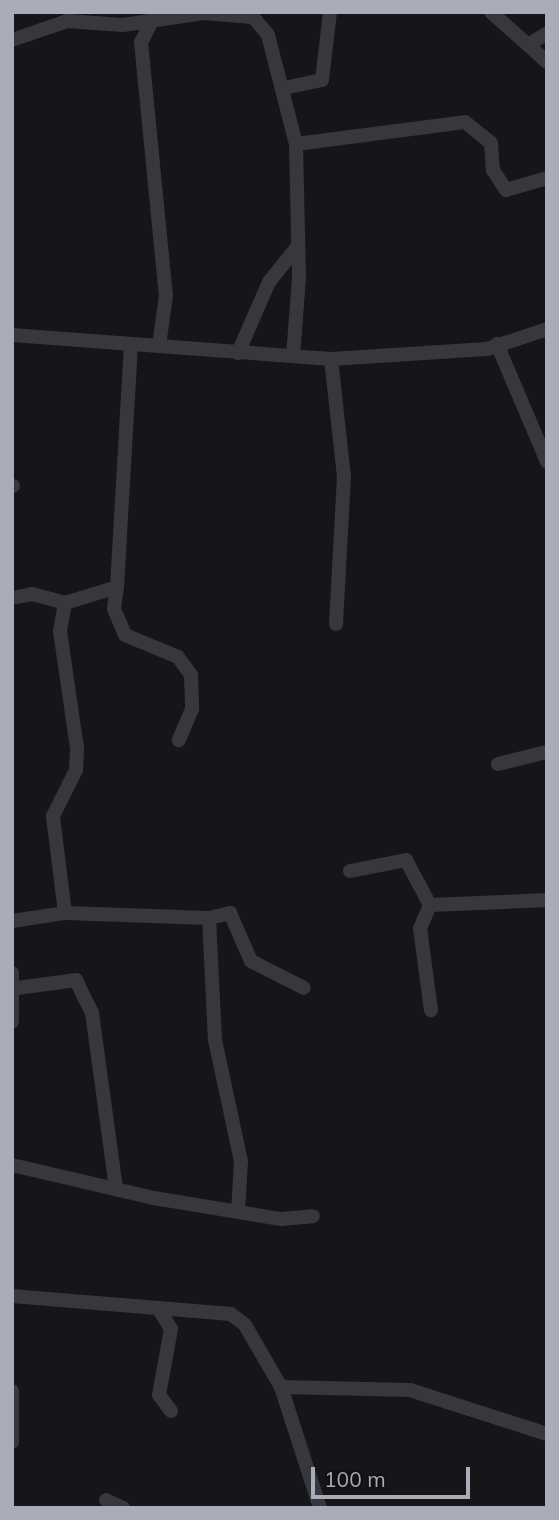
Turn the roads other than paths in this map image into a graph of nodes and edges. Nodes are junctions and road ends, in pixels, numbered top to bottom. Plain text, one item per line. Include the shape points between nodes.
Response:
1 (330, 12) edge
2 (491, 12) edge
3 (155, 15) junction
4 (66, 17) edge
5 (123, 25) junction
6 (547, 33) edge
7 (12, 40) edge
8 (141, 41) junction
9 (528, 45) junction
10 (547, 62) edge
11 (284, 88) junction
12 (296, 144) junction
13 (547, 178) edge
14 (299, 242) junction
15 (547, 328) edge
16 (12, 335) edge
17 (131, 344) junction
18 (498, 344) junction
19 (159, 346) junction
20 (238, 353) junction
21 (293, 356) junction
22 (331, 359) junction
23 (547, 462) edge
24 (117, 587) junction
25 (12, 598) edge
26 (65, 603) junction
27 (337, 624) dead end
28 (178, 740) dead end
29 (547, 752) edge
30 (498, 764) dead end
31 (350, 871) dead end
32 (547, 900) edge
33 (430, 905) junction
34 (65, 913) junction
35 (209, 918) junction
36 (12, 921) edge
37 (12, 973) edge
38 (17, 988) junction
39 (304, 988) dead end
40 (431, 1010) dead end
41 (12, 1022) edge
42 (12, 1166) edge
43 (117, 1189) junction
44 (238, 1211) junction
45 (313, 1216) dead end
46 (12, 1296) edge
47 (159, 1308) junction
48 (281, 1387) junction
49 (12, 1391) edge
50 (171, 1411) dead end
51 (547, 1434) edge
52 (12, 1442) edge
53 (106, 1500) dead end
54 (123, 1508) edge
55 (320, 1508) edge

1 - 11 street via 322,80
2 - 9 street
3 - 5 street
3 - 8 street
3 - 11 street via 253,17 268,35
4 - 5 street
4 - 7 street
5 - 8 street
6 - 9 street
8 - 19 street via 166,295
9 - 10 street
11 - 12 street
12 - 13 street via 465,122 491,143 493,170 506,190
12 - 14 street
14 - 20 street via 269,282
14 - 21 street
15 - 18 street
16 - 17 street
17 - 19 street
17 - 24 street
18 - 22 street
18 - 23 street
19 - 20 street
20 - 21 street
21 - 22 street
22 - 27 street via 344,476
24 - 26 street
24 - 28 street via 114,609 125,635 178,657 191,675 192,709
25 - 26 street via 32,594
26 - 34 street via 60,631 77,748 76,769 53,816
29 - 30 street
31 - 33 street via 406,860
32 - 33 street
33 - 40 street via 420,928
34 - 35 street
34 - 36 street
35 - 39 street via 230,913 251,961
35 - 44 street via 215,1040 241,1161
37 - 38 street
38 - 41 street
38 - 43 street via 76,981 92,1013
42 - 43 street
43 - 44 street
44 - 45 street
46 - 47 street
47 - 48 street via 231,1314 245,1325
47 - 50 street via 171,1329 159,1395
48 - 51 street via 410,1390
48 - 55 street
49 - 52 street
53 - 54 street

